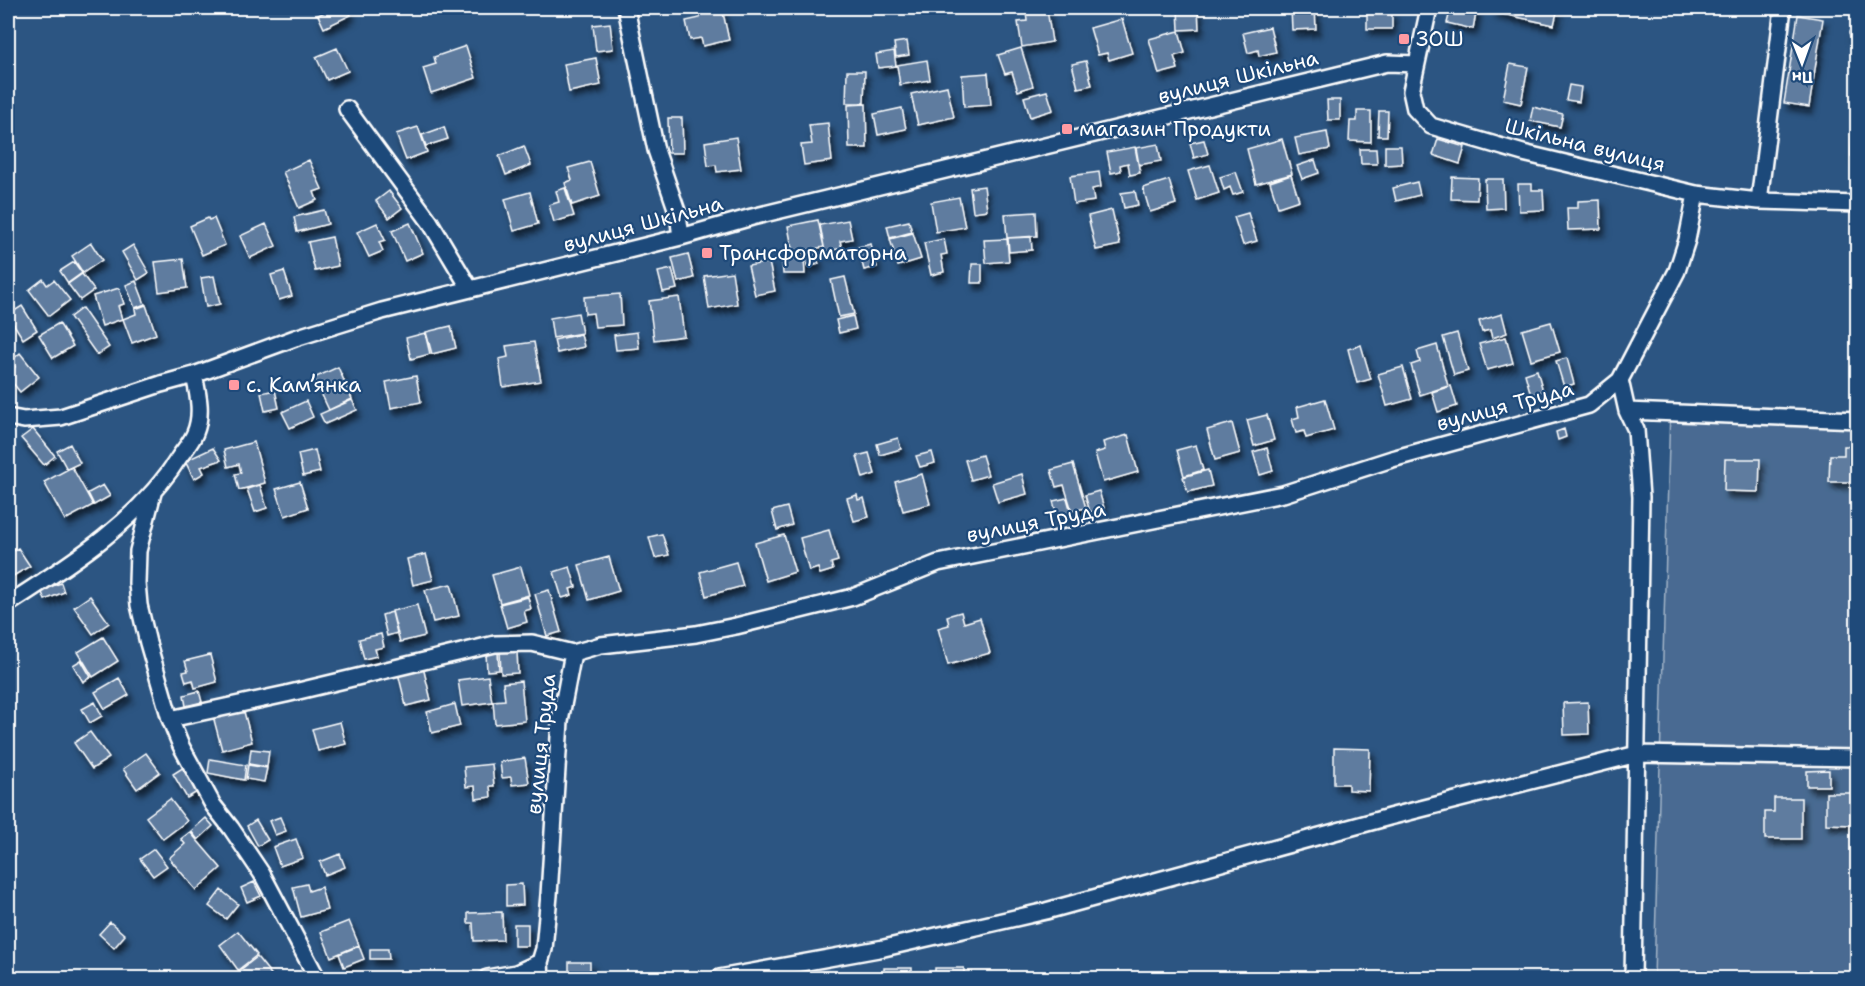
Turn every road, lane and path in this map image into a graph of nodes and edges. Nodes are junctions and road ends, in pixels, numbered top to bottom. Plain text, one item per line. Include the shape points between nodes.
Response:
1 (626, 8) edge
2 (1429, 8) edge
3 (1783, 8) edge
4 (1417, 64) junction
5 (347, 109) dead end
6 (1696, 194) junction
7 (1759, 201) junction
8 (1857, 204) edge
9 (681, 237) junction
10 (470, 289) junction
11 (194, 375) junction
12 (1620, 380) junction
13 (1627, 411) junction
14 (8, 417) edge
15 (1857, 420) edge
16 (153, 493) junction
17 (8, 604) edge
18 (573, 653) junction
19 (170, 719) junction
20 (1637, 754) junction
21 (1857, 758) edge
22 (540, 962) junction
23 (317, 978) edge
24 (487, 978) edge
25 (541, 978) edge
26 (719, 978) edge
27 (1633, 978) edge

1 - 9 street via 656,150 678,214
2 - 4 street, Шкільна вулиця
3 - 7 street
4 - 6 street, Шкільна вулиця via 1411,91 1415,109 1431,126 1524,153
4 - 9 street, вулиця Шкільна via 1387,63
5 - 10 street via 430,222
6 - 7 street, Шкільна вулиця
6 - 12 street, вулиця Труда via 1677,272
7 - 8 street, Шкільна вулиця
9 - 10 street, вулиця Шкільна
10 - 11 street, вулиця Шкільна via 295,338
11 - 14 street, вулиця Шкільна via 61,417
11 - 16 street via 201,403 195,433
12 - 13 street
12 - 18 street, вулиця Труда via 1589,405 1392,459 1283,494 938,563 853,597 736,626 601,645
13 - 15 street
13 - 20 street via 1636,430 1641,497
16 - 17 street via 113,531
16 - 19 street via 138,551 137,583 148,643
18 - 19 street via 532,643 495,644
18 - 22 street, вулиця Труда via 560,721 549,895
19 - 23 street via 213,805 262,874
20 - 21 street
20 - 26 street via 1046,911 884,948
20 - 27 street
22 - 24 street via 516,973
22 - 25 street, вулиця Труда

